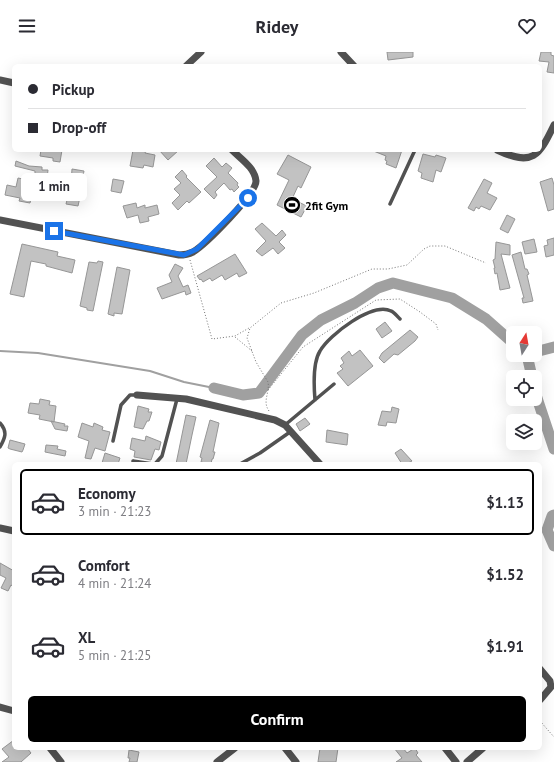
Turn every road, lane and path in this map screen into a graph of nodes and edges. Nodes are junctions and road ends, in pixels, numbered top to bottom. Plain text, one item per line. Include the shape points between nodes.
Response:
1 (201, 52) edge
2 (341, 52) edge
3 (188, 64) edge
4 (352, 64) edge
5 (0, 80) edge
6 (12, 83) edge
7 (554, 125) edge
8 (542, 149) edge
9 (234, 152) edge
10 (414, 152) edge
11 (502, 152) edge
12 (538, 152) edge
13 (390, 204) dead end
14 (0, 220) edge
15 (189, 254) junction
16 (486, 263) dead end
17 (400, 319) dead end
18 (250, 328) junction
19 (438, 330) dead end
20 (235, 336) junction
21 (252, 351) junction
22 (334, 384) dead end
23 (268, 391) junction
24 (137, 395) joint
25 (177, 399) junction
26 (314, 400) junction
27 (275, 420) junction
28 (0, 423) edge
29 (285, 425) junction
30 (290, 432) junction
31 (113, 441) dead end
32 (0, 447) edge
33 (136, 462) dead end
34 (140, 462) edge
35 (156, 462) edge
36 (244, 462) edge
37 (318, 462) edge
38 (0, 528) edge
39 (12, 531) edge
40 (542, 671) edge
41 (552, 689) edge
42 (542, 698) edge
43 (0, 707) edge
44 (12, 710) edge
45 (542, 723) edge
46 (554, 737) edge
47 (52, 750) edge
48 (232, 750) edge
49 (286, 750) edge
50 (447, 750) edge
51 (481, 750) edge
52 (61, 762) edge
53 (217, 762) edge
54 (296, 762) edge
55 (456, 762) edge
56 (466, 762) edge

1 - 3 street
2 - 4 street
5 - 6 street
7 - 8 street
9 - 15 street via 254,173 256,186 223,224
10 - 13 lane
11 - 12 street via 514,157 533,156
14 - 15 street via 179,255
15 - 20 path via 190,266 212,338
16 - 18 path via 445,246 430,246 407,265 372,269 314,293 281,303
17 - 26 lane via 391,311 376,309 335,334 319,352 314,380
18 - 20 path
18 - 21 path via 247,338
19 - 23 path via 436,324 400,300 376,300 303,347
20 - 21 path
21 - 23 path via 268,382
22 - 26 lane
23 - 27 path via 266,407
24 - 25 street
24 - 31 lane via 130,395 121,405
25 - 27 street
25 - 35 lane via 162,456
26 - 29 lane
27 - 29 street
28 - 32 lane via 6,431 6,436
29 - 30 street
30 - 36 lane
30 - 37 street
33 - 34 lane via 133,461
38 - 39 street
40 - 41 street via 550,681
41 - 42 street
43 - 44 street
45 - 46 path
47 - 52 street
48 - 53 street
49 - 54 street
50 - 55 street
51 - 56 street

